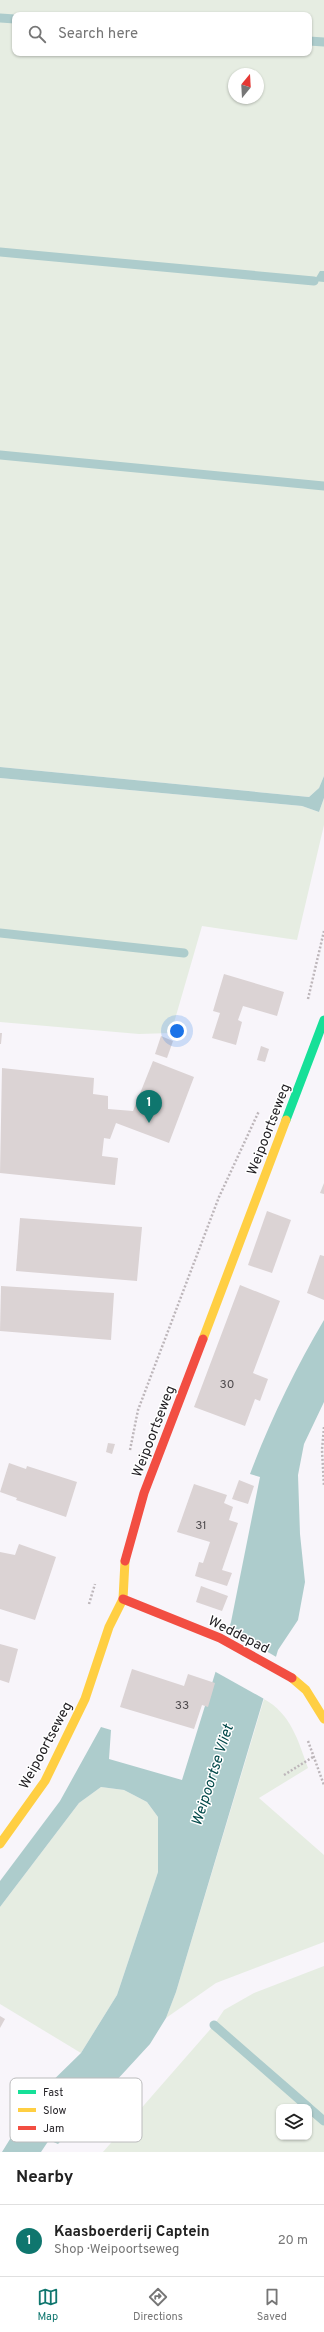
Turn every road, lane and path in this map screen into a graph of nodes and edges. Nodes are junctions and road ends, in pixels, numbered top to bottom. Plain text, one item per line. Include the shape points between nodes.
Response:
1 (324, 1020) edge
2 (324, 1427) edge
3 (324, 1486) edge
4 (123, 1598) junction
5 (324, 1718) edge
6 (313, 1758) dead end
7 (284, 1775) dead end
8 (0, 1844) edge

1 - 4 street, Weipoortseweg via 144,1493 123,1566
2 - 3 path
4 - 5 street, Weddepad via 220,1638 286,1674 306,1690
4 - 8 street, Weipoortseweg via 109,1627 85,1699 66,1741 45,1781
6 - 7 path

